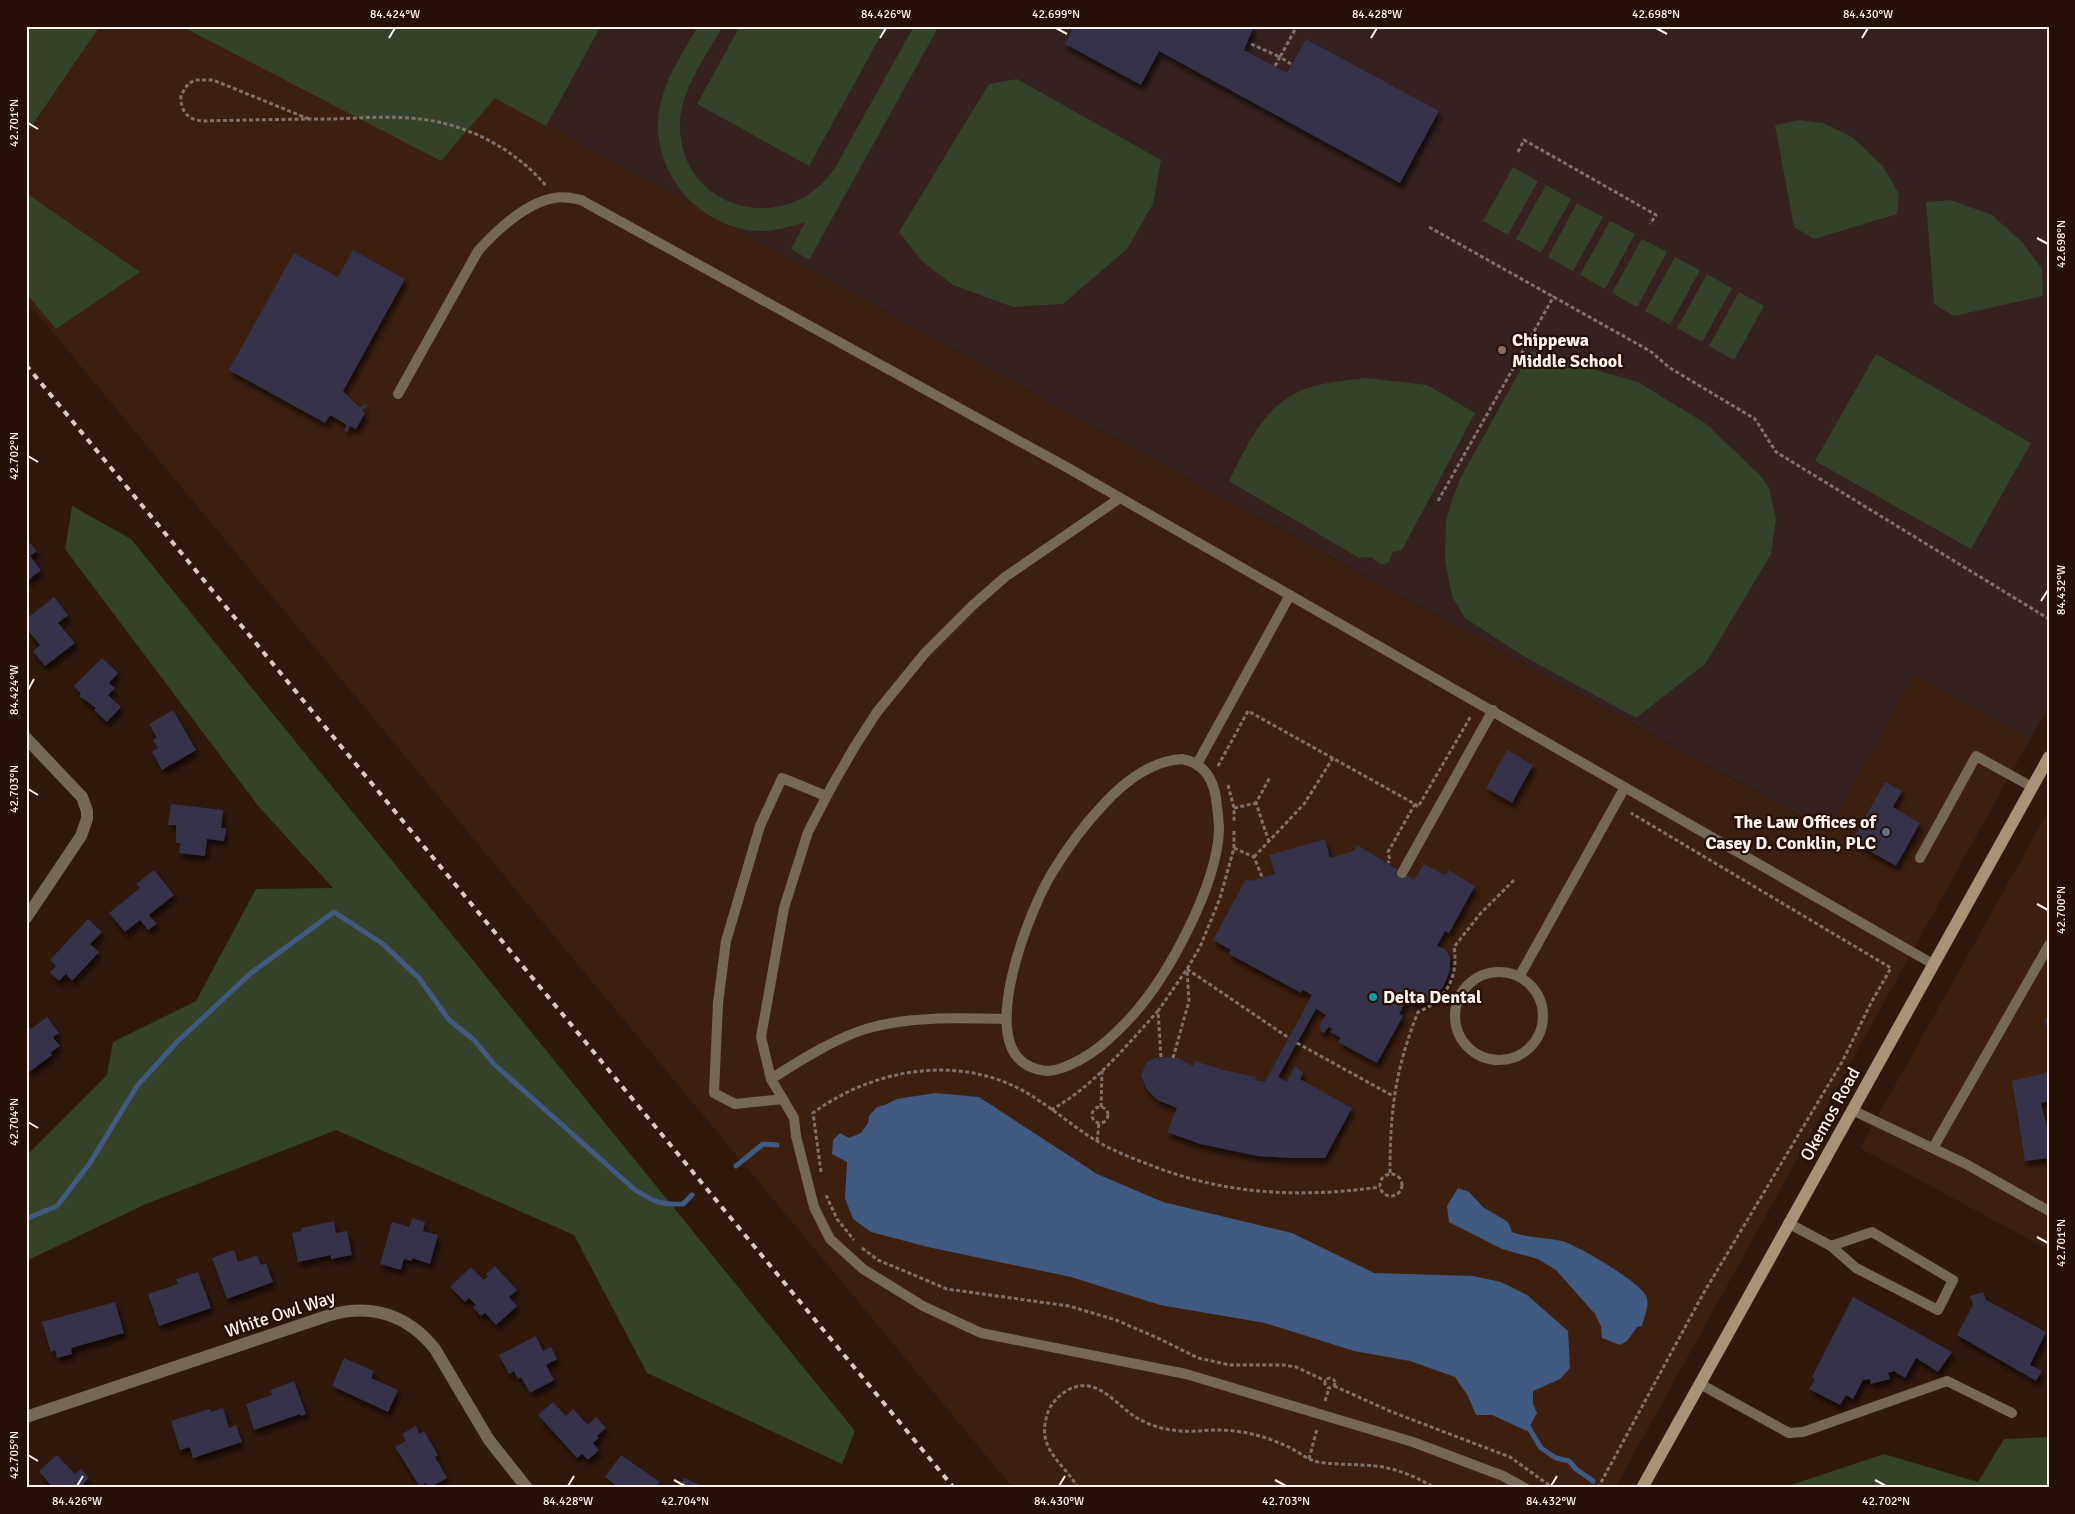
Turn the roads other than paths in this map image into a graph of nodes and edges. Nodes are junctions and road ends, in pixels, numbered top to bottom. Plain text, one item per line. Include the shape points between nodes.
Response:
1 (398, 394) dead end
2 (1120, 498) junction
3 (1290, 594) junction
4 (1493, 710) junction
5 (26, 738) edge
6 (2049, 757) edge
7 (1198, 764) junction
8 (1625, 787) junction
9 (2032, 787) junction
10 (826, 796) junction
11 (1920, 858) dead end
12 (1402, 873) dead end
13 (26, 918) edge
14 (2049, 945) edge
15 (1933, 964) junction
16 (1519, 978) junction
17 (1006, 1019) junction
18 (771, 1079) junction
19 (783, 1100) junction
20 (1852, 1110) junction
21 (1933, 1148) junction
22 (2049, 1211) edge
23 (1788, 1223) junction
24 (1832, 1246) junction
25 (1700, 1384) junction
26 (2012, 1413) dead end
27 (26, 1417) edge
28 (527, 1488) edge
29 (1525, 1488) edge
30 (1642, 1488) edge

1 - 2 lane via 478,251 514,218 545,200 568,197 581,200
2 - 3 lane
2 - 10 lane via 1005,577 972,606 926,653 877,712
3 - 4 lane
3 - 7 lane
4 - 8 lane
4 - 12 lane
5 - 13 street via 78,792 87,811 81,836
6 - 9 main road, Okemos Road
7 - 17 lane via 1182,759 1155,765 1124,785 1088,822 1051,874 1029,920 1015,962
7 - 17 lane via 1206,771 1216,793 1219,831 1211,869 1200,904 1182,941 1133,1015 1106,1043 1080,1062 1053,1071 1029,1066 1014,1054
8 - 15 lane
8 - 16 lane
9 - 11 lane via 1976,756
9 - 15 main road, Okemos Road
10 - 18 lane via 808,832 784,908 761,1036
10 - 19 lane via 782,778 760,826 726,941 718,1003 714,1093 735,1104
14 - 21 lane
15 - 20 main road, Okemos Road
16 - 16 lane via 1505,972 1484,975 1474,979 1460,995 1454,1015 1455,1026 1473,1052 1492,1060 1503,1060 1523,1053 1538,1038 1542,1006 1532,987
17 - 18 lane via 912,1019 871,1027 823,1048
18 - 19 lane
19 - 29 lane via 794,1118 814,1207 830,1240 863,1269 923,1306 981,1333 1186,1374 1413,1442 1504,1476
20 - 21 lane
20 - 23 main road, Okemos Road
21 - 22 lane
23 - 24 lane
23 - 25 main road, Okemos Road
24 - 24 lane via 1856,1268 1938,1310 1953,1280 1872,1232
25 - 26 lane via 1795,1433 1947,1381
25 - 30 main road, Okemos Road
27 - 28 street, White Owl Way via 330,1315 367,1310 404,1320 426,1338 489,1440

